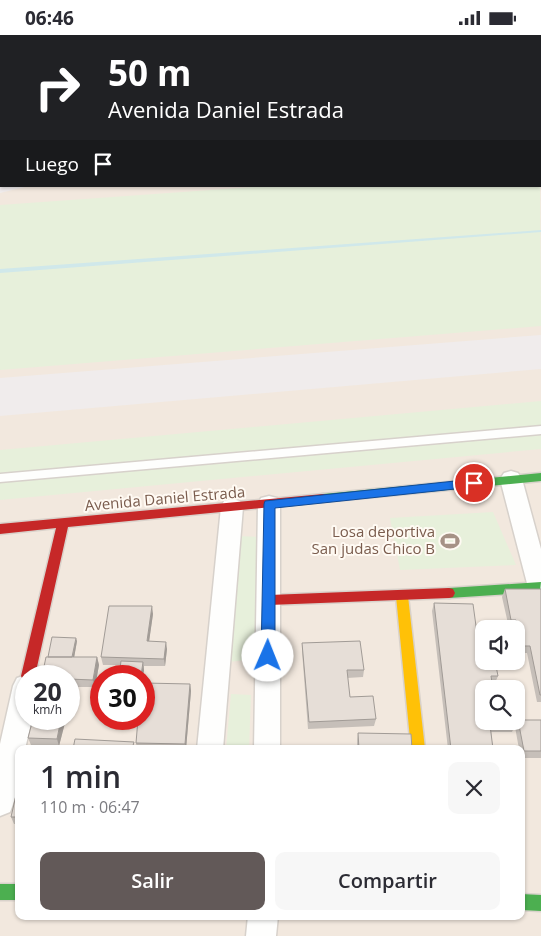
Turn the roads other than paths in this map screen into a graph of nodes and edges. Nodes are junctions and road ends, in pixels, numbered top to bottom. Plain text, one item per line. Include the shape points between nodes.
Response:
1 (541, 429) edge
2 (541, 477) edge
3 (0, 478) edge
4 (512, 479) junction
5 (269, 504) junction
6 (232, 507) junction
7 (63, 523) junction
8 (0, 529) edge
9 (540, 589) edge
10 (402, 596) junction
11 (268, 600) junction
12 (31, 665) edge
13 (16, 730) edge
14 (210, 745) edge
15 (267, 745) edge
16 (418, 745) edge
17 (0, 803) edge
18 (0, 892) edge
19 (15, 892) edge
20 (525, 903) edge
21 (541, 903) edge
22 (262, 920) edge
23 (261, 936) edge

1 - 3 lane
2 - 4 main road, Avenida Daniel Estrada
4 - 5 main road, Avenida Daniel Estrada
4 - 9 street
5 - 6 main road, Avenida Daniel Estrada
5 - 11 street
6 - 7 main road, Avenida Daniel Estrada
6 - 14 street
7 - 8 main road, Avenida Daniel Estrada
7 - 12 main road
9 - 10 main road
10 - 11 main road
10 - 16 main road
11 - 15 street
13 - 17 street
18 - 19 main road
20 - 21 main road
22 - 23 street

